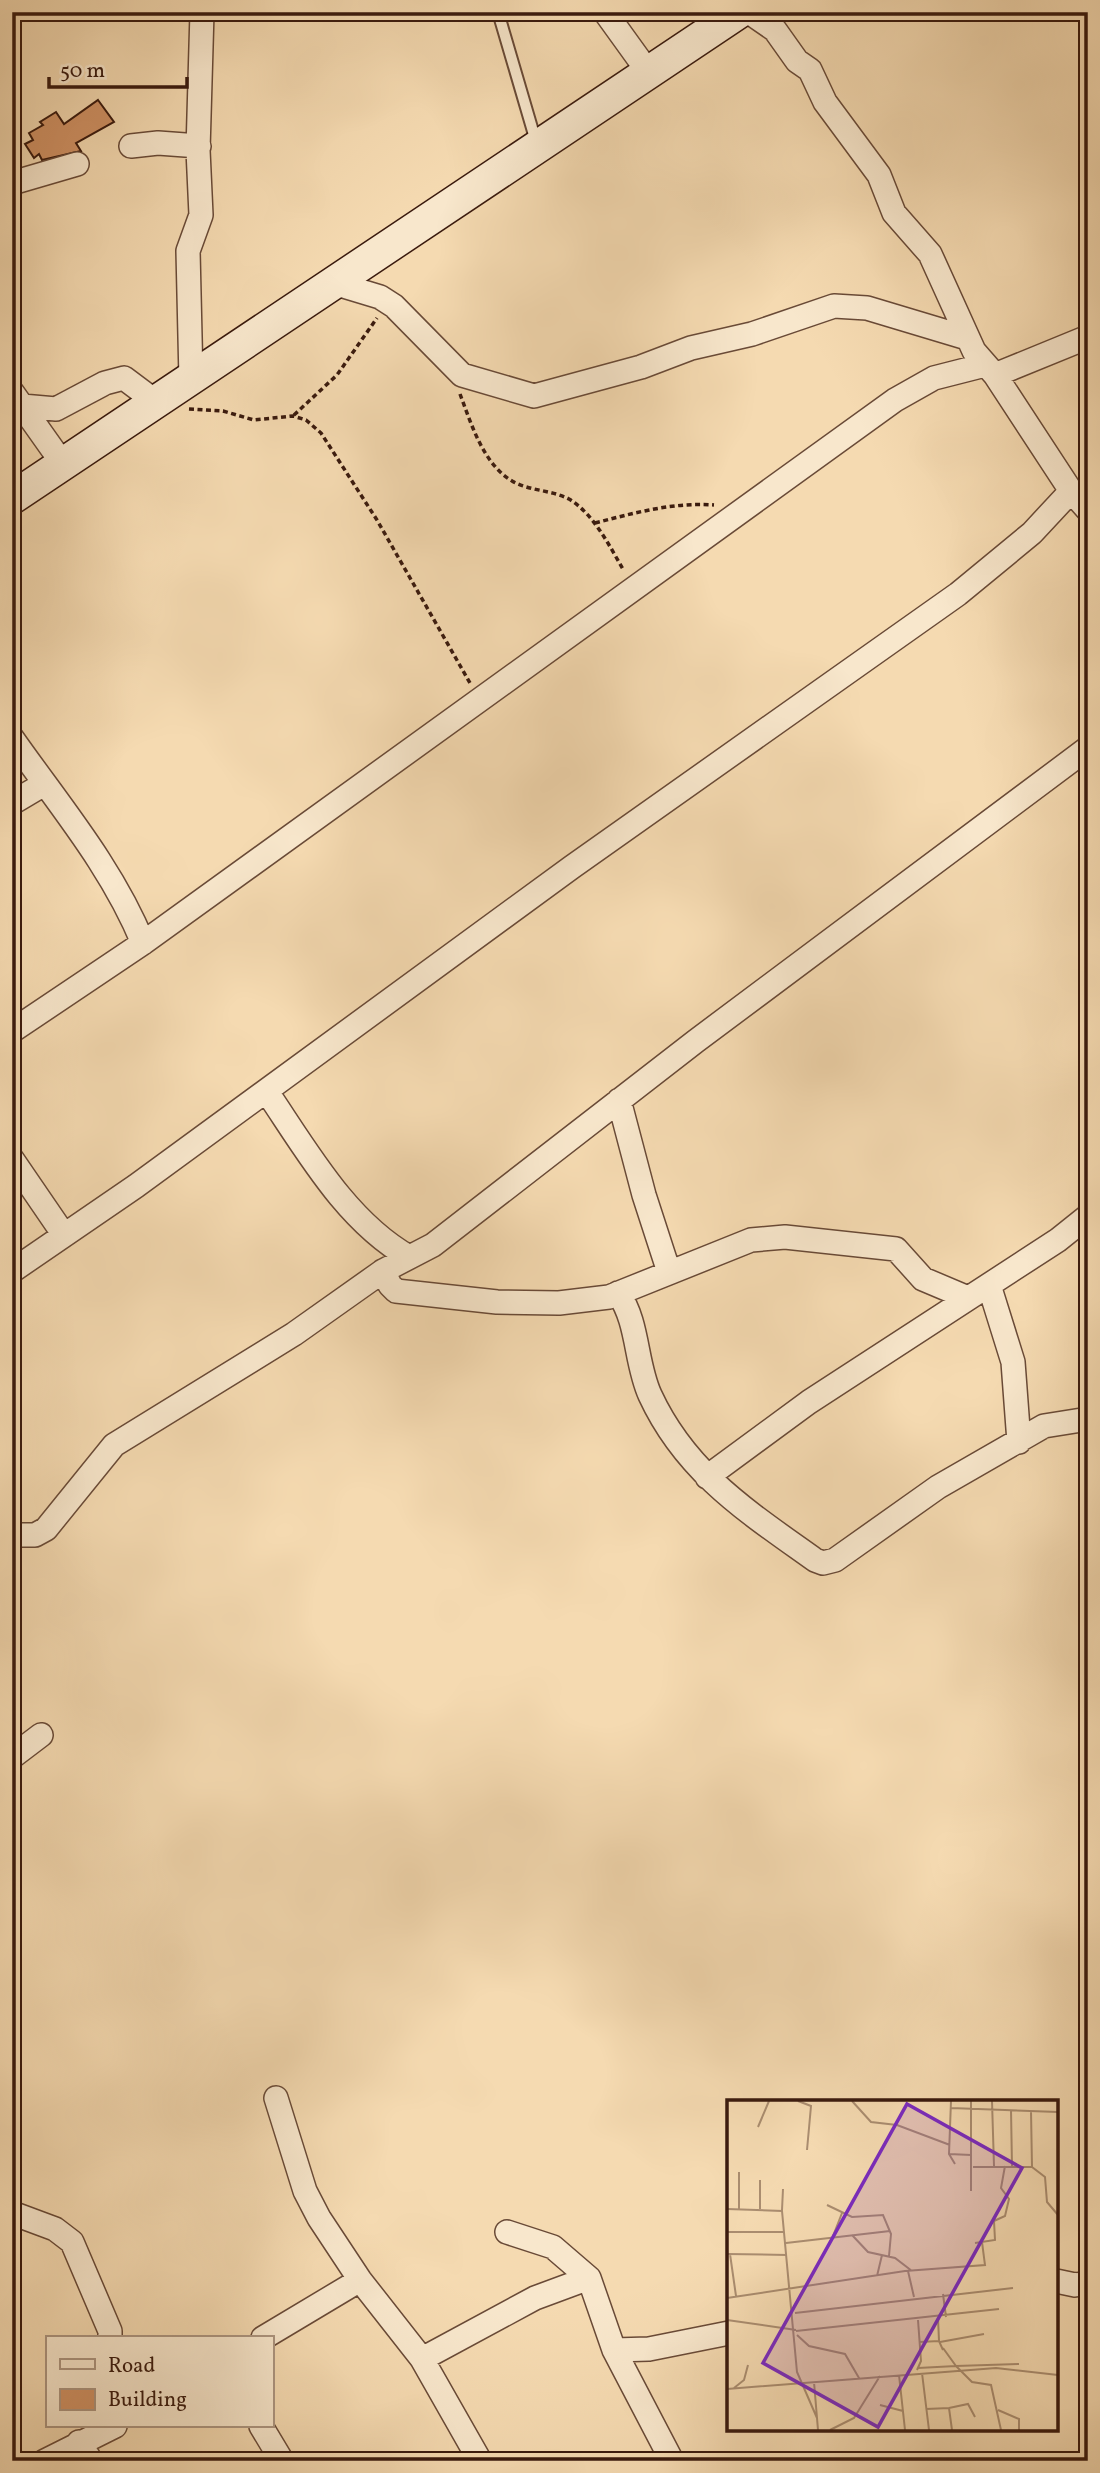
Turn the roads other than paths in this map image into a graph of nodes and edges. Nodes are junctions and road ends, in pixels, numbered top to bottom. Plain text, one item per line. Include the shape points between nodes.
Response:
1 (202, 12) edge
2 (498, 12) edge
3 (605, 12) edge
4 (739, 12) edge
5 (749, 12) edge
6 (649, 72) junction
7 (131, 146) dead end
8 (198, 146) junction
9 (538, 147) junction
10 (77, 164) dead end
11 (12, 183) edge
12 (337, 284) junction
13 (1088, 337) edge
14 (967, 338) junction
15 (990, 370) junction
16 (191, 379) junction
17 (17, 399) edge
18 (152, 404) junction
19 (63, 464) junction
20 (1071, 491) junction
21 (12, 498) edge
22 (1088, 510) edge
23 (12, 738) edge
24 (1088, 748) edge
25 (44, 783) junction
26 (12, 803) edge
27 (143, 943) junction
28 (12, 1031) edge
29 (267, 1092) junction
30 (620, 1100) junction
31 (12, 1160) edge
32 (1088, 1216) edge
33 (64, 1235) junction
34 (410, 1257) junction
35 (12, 1271) edge
36 (383, 1271) junction
37 (669, 1272) junction
38 (989, 1285) junction
39 (618, 1293) junction
40 (968, 1298) junction
41 (1088, 1419) edge
42 (1019, 1442) junction
43 (707, 1477) junction
44 (12, 1535) edge
45 (41, 1735) dead end
46 (12, 1757) edge
47 (276, 2098) dead end
48 (12, 2213) edge
49 (507, 2232) dead end
50 (589, 2278) junction
51 (360, 2280) junction
52 (1058, 2282) edge
53 (1088, 2283) edge
54 (727, 2333) edge
55 (110, 2336) edge
56 (266, 2336) edge
57 (614, 2350) junction
58 (422, 2359) junction
59 (113, 2428) edge
60 (262, 2428) edge
61 (85, 2452) edge
62 (45, 2461) edge
63 (282, 2461) edge
64 (480, 2461) edge
65 (673, 2461) edge

1 - 8 street
2 - 9 lane
3 - 6 street
4 - 6 main road
5 - 14 street via 775,30 797,61 810,70 825,102 879,175 894,213 930,254
6 - 9 main road
7 - 8 street
8 - 16 street via 201,215 188,251
9 - 12 main road
10 - 11 street
12 - 14 street via 387,301 462,375 541,396 834,306 867,308
12 - 16 main road
13 - 15 street
14 - 15 street
15 - 20 street
15 - 27 street via 934,378 918,386
16 - 18 main road
17 - 18 street via 56,409 124,378
17 - 19 street
18 - 19 main road
19 - 21 main road
20 - 22 street
20 - 29 street via 1032,533 958,594 572,867
23 - 25 street
24 - 30 street
25 - 26 street
25 - 27 street via 77,824 131,913
27 - 28 street
29 - 33 street
29 - 34 street via 347,1204 385,1242
30 - 34 street via 433,1245
30 - 37 street
31 - 33 street
32 - 38 street
33 - 35 street
34 - 36 street
36 - 39 street via 396,1291 497,1303 559,1303
36 - 44 street via 293,1334 114,1445 46,1529 35,1535
37 - 39 street
37 - 40 street via 751,1240 785,1237 896,1249 923,1279
38 - 40 street
38 - 42 street via 1013,1362
39 - 43 street via 631,1318 650,1394 687,1458
40 - 43 street via 809,1402
41 - 42 street via 1044,1426
42 - 43 street via 938,1487 829,1563 815,1560 738,1506
45 - 46 street
47 - 51 street via 305,2190
48 - 55 street via 55,2229 72,2242
49 - 50 street via 553,2248
50 - 57 street
50 - 58 street via 535,2298
51 - 56 street
51 - 58 street
52 - 53 street via 1075,2286
54 - 57 street via 649,2349
57 - 65 street
58 - 64 street
59 - 61 street
60 - 63 street
61 - 62 street

